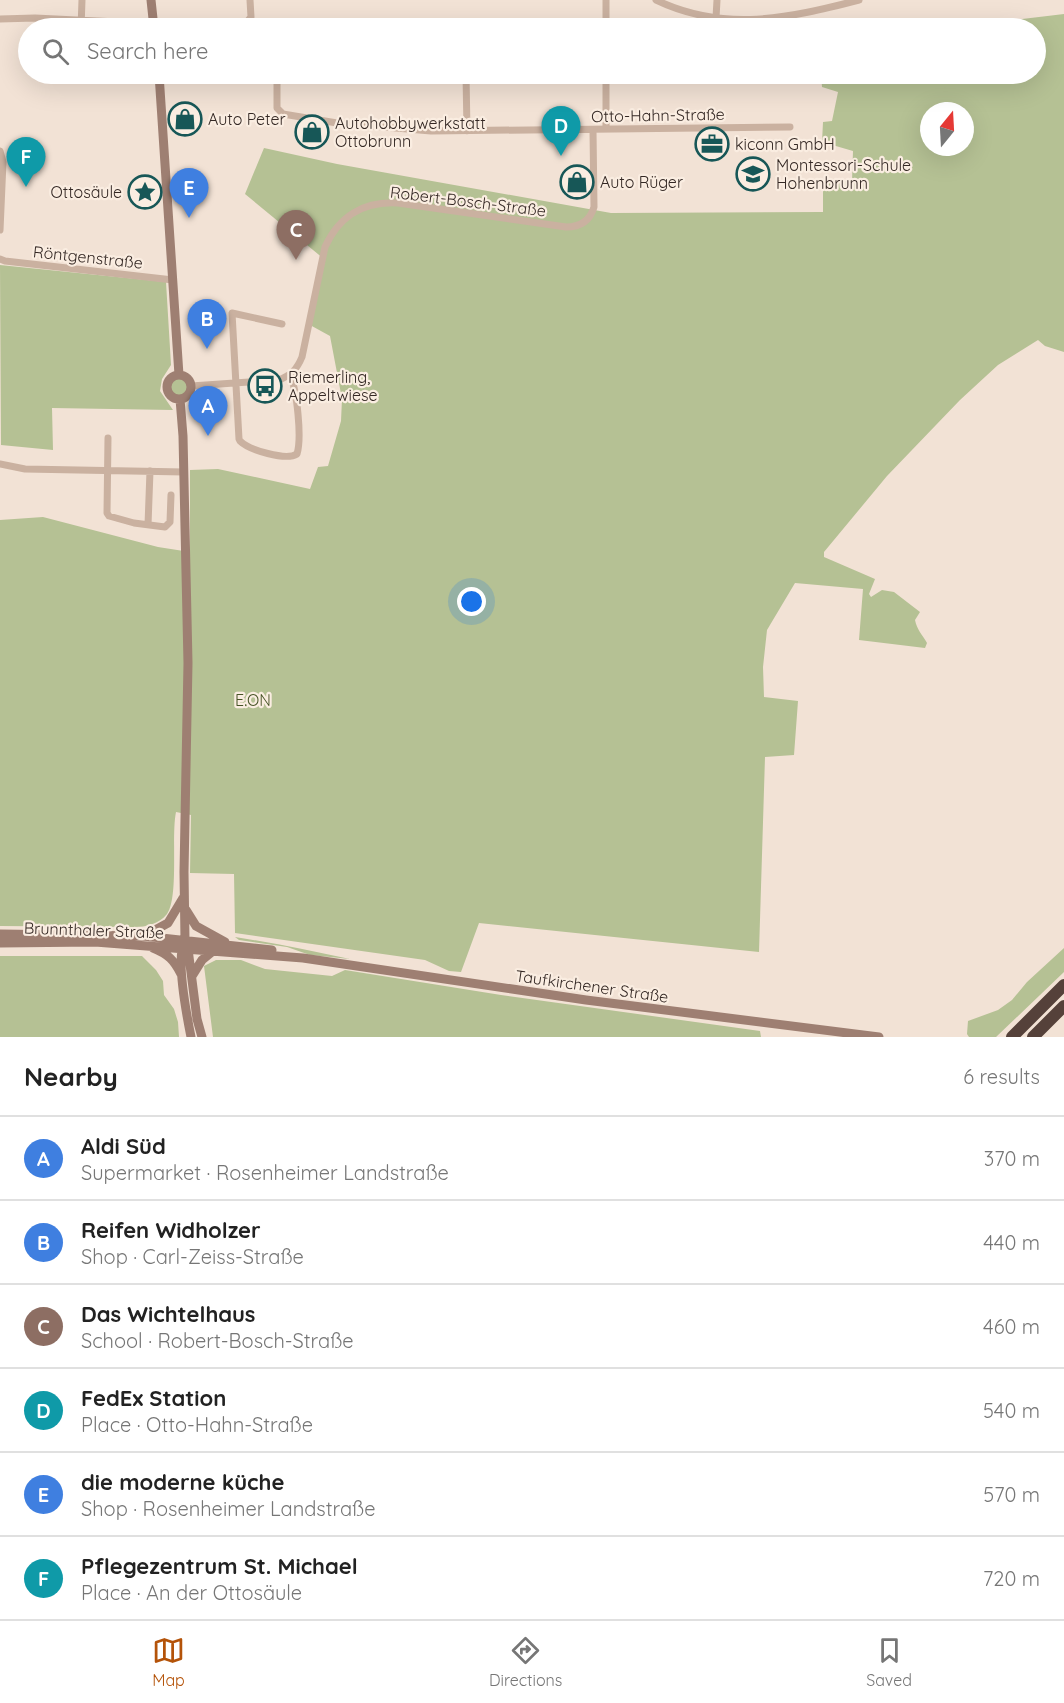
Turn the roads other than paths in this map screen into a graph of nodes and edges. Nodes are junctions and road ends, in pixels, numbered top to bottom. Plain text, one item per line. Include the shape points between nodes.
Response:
1 (82, 0) edge
2 (151, 0) edge
3 (250, 0) edge
4 (606, 0) edge
5 (656, 0) edge
6 (717, 0) edge
7 (859, 0) edge
8 (18, 18) edge
9 (81, 18) edge
10 (153, 18) edge
11 (249, 18) edge
12 (606, 18) edge
13 (716, 18) joint
14 (782, 18) edge
15 (0, 19) edge
16 (160, 84) edge
17 (277, 84) edge
18 (466, 84) edge
19 (606, 84) edge
20 (790, 127) dead end
21 (606, 128) junction
22 (593, 130) junction
23 (467, 131) junction
24 (0, 152) edge
25 (0, 230) edge
26 (0, 259) edge
27 (173, 280) junction
28 (282, 324) dead end
29 (179, 375) junction
30 (290, 375) junction
31 (236, 384) junction
32 (191, 386) junction
33 (180, 399) junction
34 (108, 438) dead end
35 (0, 464) edge
36 (108, 470) junction
37 (150, 471) junction
38 (184, 472) junction
39 (171, 495) dead end
40 (148, 525) junction
41 (184, 901) junction
42 (0, 934) edge
43 (143, 940) junction
44 (0, 943) edge
45 (232, 945) junction
46 (185, 946) junction
47 (213, 951) junction
48 (303, 958) junction
49 (187, 978) junction
50 (1064, 985) edge
51 (1064, 1006) edge
52 (191, 1037) edge
53 (202, 1037) edge
54 (879, 1037) edge
55 (1012, 1037) edge
56 (1033, 1037) edge

1 - 9 street
2 - 10 main road
3 - 11 street
4 - 12 street
5 - 13 street
6 - 13 street
7 - 14 street
8 - 15 street
16 - 27 main road
17 - 23 street, Otto-Hahn-Straße via 277,108 289,116 371,127
18 - 23 street
19 - 21 street
20 - 21 street, Otto-Hahn-Straße
21 - 22 street, Otto-Hahn-Straße
22 - 23 street, Otto-Hahn-Straße
22 - 30 street, Robert-Bosch-Straße via 594,207 580,225 566,227 398,203 370,205 348,216 325,247 302,357
24 - 25 street
26 - 27 street, Röntgenstraße
27 - 29 main road
28 - 31 street via 232,313
29 - 32 main road via 187,378
29 - 33 main road via 170,379 168,388 171,396
30 - 31 street
30 - 31 street via 296,389 299,444 297,453 289,457 254,450 240,441
31 - 32 street
32 - 33 main road via 187,396
33 - 38 main road
34 - 36 street
35 - 36 street via 25,469
36 - 37 street
36 - 40 street via 109,516
37 - 38 street
37 - 40 street
38 - 41 main road via 188,674
39 - 40 street via 169,525
41 - 43 main road via 168,923
41 - 45 main road via 196,926
41 - 46 main road
42 - 43 main road, Brunnthaler Straße
43 - 44 main road, Brunnthaler Straße
43 - 46 main road, Brunnthaler Straße
43 - 49 main road via 168,955
45 - 46 main road, Taufkirchener Straße
45 - 48 main road, Taufkirchener Straße
46 - 47 main road, Taufkirchener Straße
46 - 49 main road
47 - 48 main road, Taufkirchener Straße
47 - 49 main road
48 - 54 main road, Taufkirchener Straße via 586,1000
49 - 52 main road
49 - 53 main road
50 - 55 highway
51 - 56 highway

